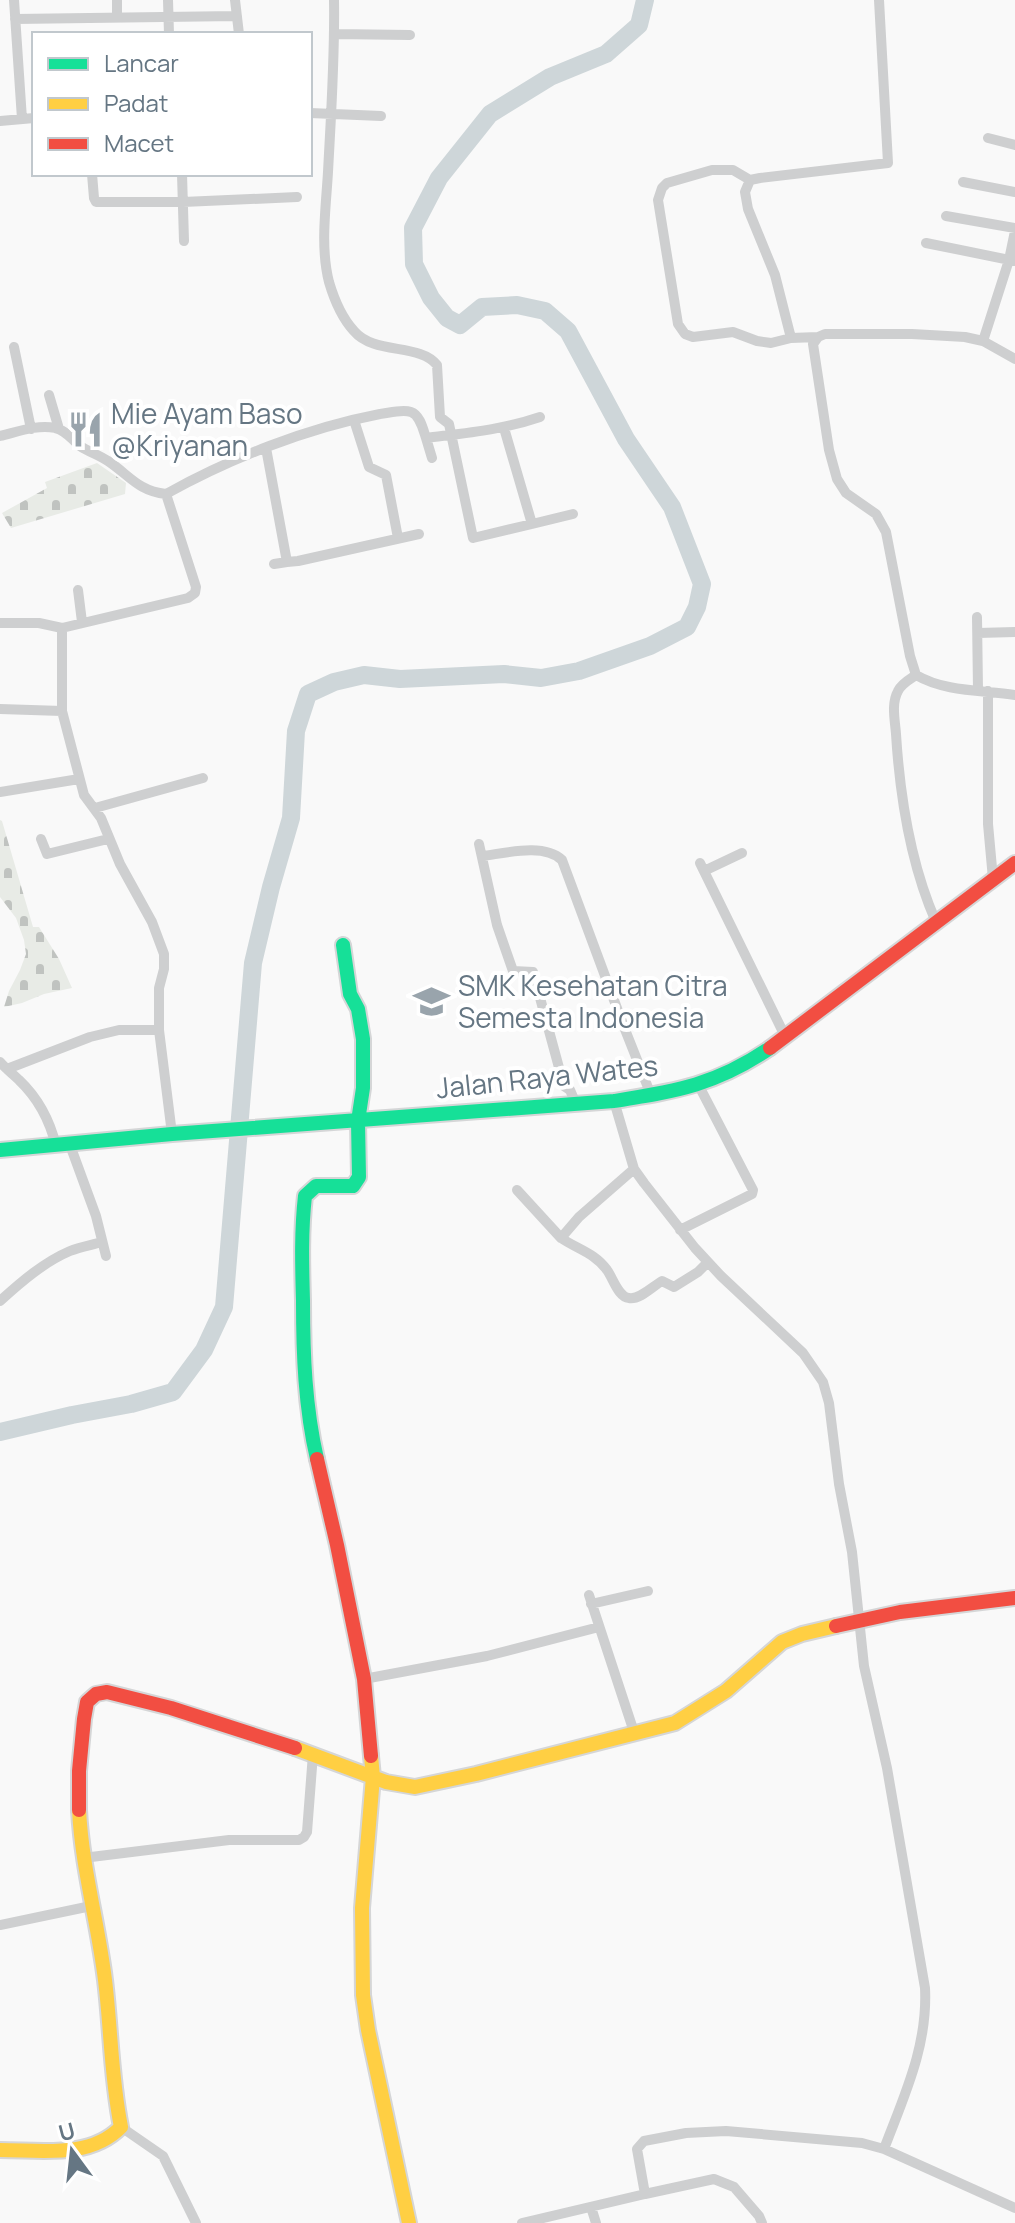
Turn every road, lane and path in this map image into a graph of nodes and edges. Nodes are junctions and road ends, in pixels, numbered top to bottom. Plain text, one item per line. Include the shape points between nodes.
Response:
1 (14, 0) edge
2 (117, 0) edge
3 (168, 0) edge
4 (235, 0) edge
5 (334, 0) edge
6 (879, 0) edge
7 (237, 16) junction
8 (117, 17) junction
9 (169, 17) junction
10 (15, 19) junction
11 (169, 32) edge
12 (239, 32) edge
13 (334, 34) junction
14 (410, 35) dead end
15 (312, 113) edge
16 (332, 114) junction
17 (381, 116) dead end
18 (28, 119) edge
19 (0, 121) edge
20 (988, 138) dead end
21 (1015, 145) edge
22 (92, 176) edge
23 (182, 176) edge
24 (750, 180) junction
25 (963, 182) dead end
26 (1015, 192) edge
27 (297, 197) dead end
28 (183, 202) junction
29 (946, 216) dead end
30 (1015, 230) edge
31 (184, 241) dead end
32 (926, 243) dead end
33 (1012, 261) edge
34 (818, 337) junction
35 (791, 338) junction
36 (983, 341) junction
37 (14, 347) dead end
38 (1015, 359) edge
39 (49, 395) dead end
40 (540, 417) dead end
41 (354, 420) junction
42 (504, 428) junction
43 (31, 429) junction
44 (59, 429) junction
45 (452, 435) junction
46 (0, 436) edge
47 (426, 438) junction
48 (266, 448) junction
49 (432, 458) dead end
50 (166, 494) junction
51 (573, 514) dead end
52 (532, 524) junction
53 (419, 534) dead end
54 (398, 538) junction
55 (287, 562) junction
56 (274, 564) dead end
57 (78, 590) dead end
58 (977, 617) dead end
59 (82, 622) junction
60 (0, 623) edge
61 (62, 628) junction
62 (1015, 632) edge
63 (978, 633) junction
64 (916, 675) junction
65 (983, 691) junction
66 (1015, 695) edge
67 (0, 709) edge
68 (62, 711) junction
69 (203, 778) dead end
70 (79, 779) junction
71 (0, 792) edge
72 (95, 808) junction
73 (41, 839) dead end
74 (108, 839) junction
75 (479, 844) dead end
76 (742, 853) dead end
77 (482, 856) junction
78 (1015, 863) edge
79 (993, 879) junction
80 (936, 922) junction
81 (343, 945) dead end
82 (159, 1030) junction
83 (785, 1036) junction
84 (3, 1066) edge
85 (698, 1084) junction
86 (651, 1095) junction
87 (614, 1101) junction
88 (576, 1104) junction
89 (358, 1121) junction
90 (172, 1134) junction
91 (63, 1145) junction
92 (0, 1150) edge
93 (634, 1169) junction
94 (517, 1190) dead end
95 (680, 1230) junction
96 (561, 1238) junction
97 (102, 1242) junction
98 (106, 1256) dead end
99 (708, 1262) junction
100 (0, 1301) edge
101 (648, 1591) dead end
102 (1015, 1598) edge
103 (858, 1620) junction
104 (599, 1627) junction
105 (364, 1679) junction
106 (634, 1732) junction
107 (313, 1754) junction
108 (373, 1777) junction
109 (83, 1858) junction
110 (91, 1906) junction
111 (0, 1925) edge
112 (121, 2127) junction
113 (884, 2149) junction
114 (0, 2150) edge
115 (645, 2194) junction
116 (591, 2207) junction
117 (1015, 2208) edge
118 (196, 2223) edge
119 (409, 2223) edge
120 (522, 2223) edge
121 (596, 2223) edge
122 (762, 2223) edge

1 - 10 street
2 - 8 street
3 - 9 street
4 - 7 street
5 - 13 street
6 - 24 street via 888,163
7 - 9 street
7 - 12 street
8 - 9 street
8 - 10 street
9 - 11 street
10 - 18 street
13 - 14 street
13 - 16 street
15 - 16 street
16 - 17 street
16 - 45 street via 325,239 329,281 355,334 434,361 440,417
18 - 19 street
20 - 21 street
22 - 28 street via 95,202
23 - 28 street
24 - 35 street via 745,192 748,209 775,275
24 - 35 street via 733,170 712,170 662,188 660,224 678,324 693,337 733,332 771,343
25 - 26 street
27 - 28 street
28 - 31 street
29 - 30 street
30 - 33 street
32 - 33 street
33 - 36 street
34 - 35 street
34 - 36 street via 912,334
34 - 64 street via 813,344 832,467 840,486 876,514 886,532
36 - 38 street
37 - 43 street
39 - 44 street
40 - 42 street
41 - 47 street via 410,411
41 - 48 street
41 - 54 street via 369,467 386,475
42 - 45 street
42 - 52 street
43 - 44 street
43 - 46 street
44 - 50 street via 134,483
45 - 47 street
45 - 52 street via 472,537
47 - 49 street
48 - 50 street
48 - 55 street
50 - 59 street via 195,593
51 - 52 street
53 - 54 street
54 - 55 street
55 - 56 street
57 - 59 street
58 - 63 street
59 - 61 street
60 - 61 street
61 - 68 street
62 - 63 street
63 - 65 street
64 - 65 street via 928,682
64 - 80 street via 898,688 894,702 899,778 912,851
65 - 66 street
65 - 79 street
67 - 68 street
68 - 70 street
69 - 72 street
70 - 71 street
70 - 72 street
72 - 74 street
73 - 74 street via 47,854
74 - 82 street via 164,954
75 - 77 street
76 - 83 street via 702,867
77 - 86 street via 542,850 562,860
77 - 88 street via 504,950 513,971 533,972 564,1086
78 - 79 main road, Jalan Raya Wates
79 - 80 main road, Jalan Raya Wates
80 - 83 main road, Jalan Raya Wates
81 - 89 main road via 363,1039
82 - 84 street via 119,1030
82 - 90 street
83 - 85 main road, Jalan Raya Wates via 741,1067
84 - 91 street via 40,1106
85 - 86 main road, Jalan Raya Wates
85 - 95 street via 753,1190
86 - 87 main road, Jalan Raya Wates
87 - 88 main road, Jalan Raya Wates
87 - 93 street
88 - 89 main road, Jalan Raya Wates
89 - 90 main road, Jalan Raya Wates
89 - 105 main road via 357,1183 322,1185 305,1196 303,1368 310,1430
90 - 91 main road, Jalan Raya Wates
91 - 92 main road, Jalan Raya Wates
91 - 97 street via 96,1216
93 - 95 street
93 - 96 street
94 - 96 street
95 - 99 street
96 - 99 street via 596,1257 620,1293 632,1299 662,1281 674,1287
97 - 98 street
97 - 100 street via 47,1263
99 - 103 street via 803,1353 823,1382
101 - 104 street via 590,1600
102 - 103 main road
103 - 106 main road via 790,1638 726,1691 675,1723
103 - 113 street via 925,1988 919,2054
104 - 105 street via 487,1656
104 - 106 street
105 - 108 main road
106 - 108 main road via 415,1787
107 - 108 main road
107 - 109 street via 307,1832 299,1840 248,1838
107 - 109 main road via 171,1708 96,1694 87,1702 81,1744
108 - 119 main road via 362,1908 363,1995
109 - 110 main road
110 - 111 street
110 - 112 main road
112 - 114 main road via 108,2140 86,2148
112 - 118 street via 163,2156
113 - 115 street via 842,2140 726,2131 648,2139 637,2149
113 - 117 street
115 - 116 street
115 - 122 street via 714,2179 734,2187
116 - 120 street
116 - 121 street

